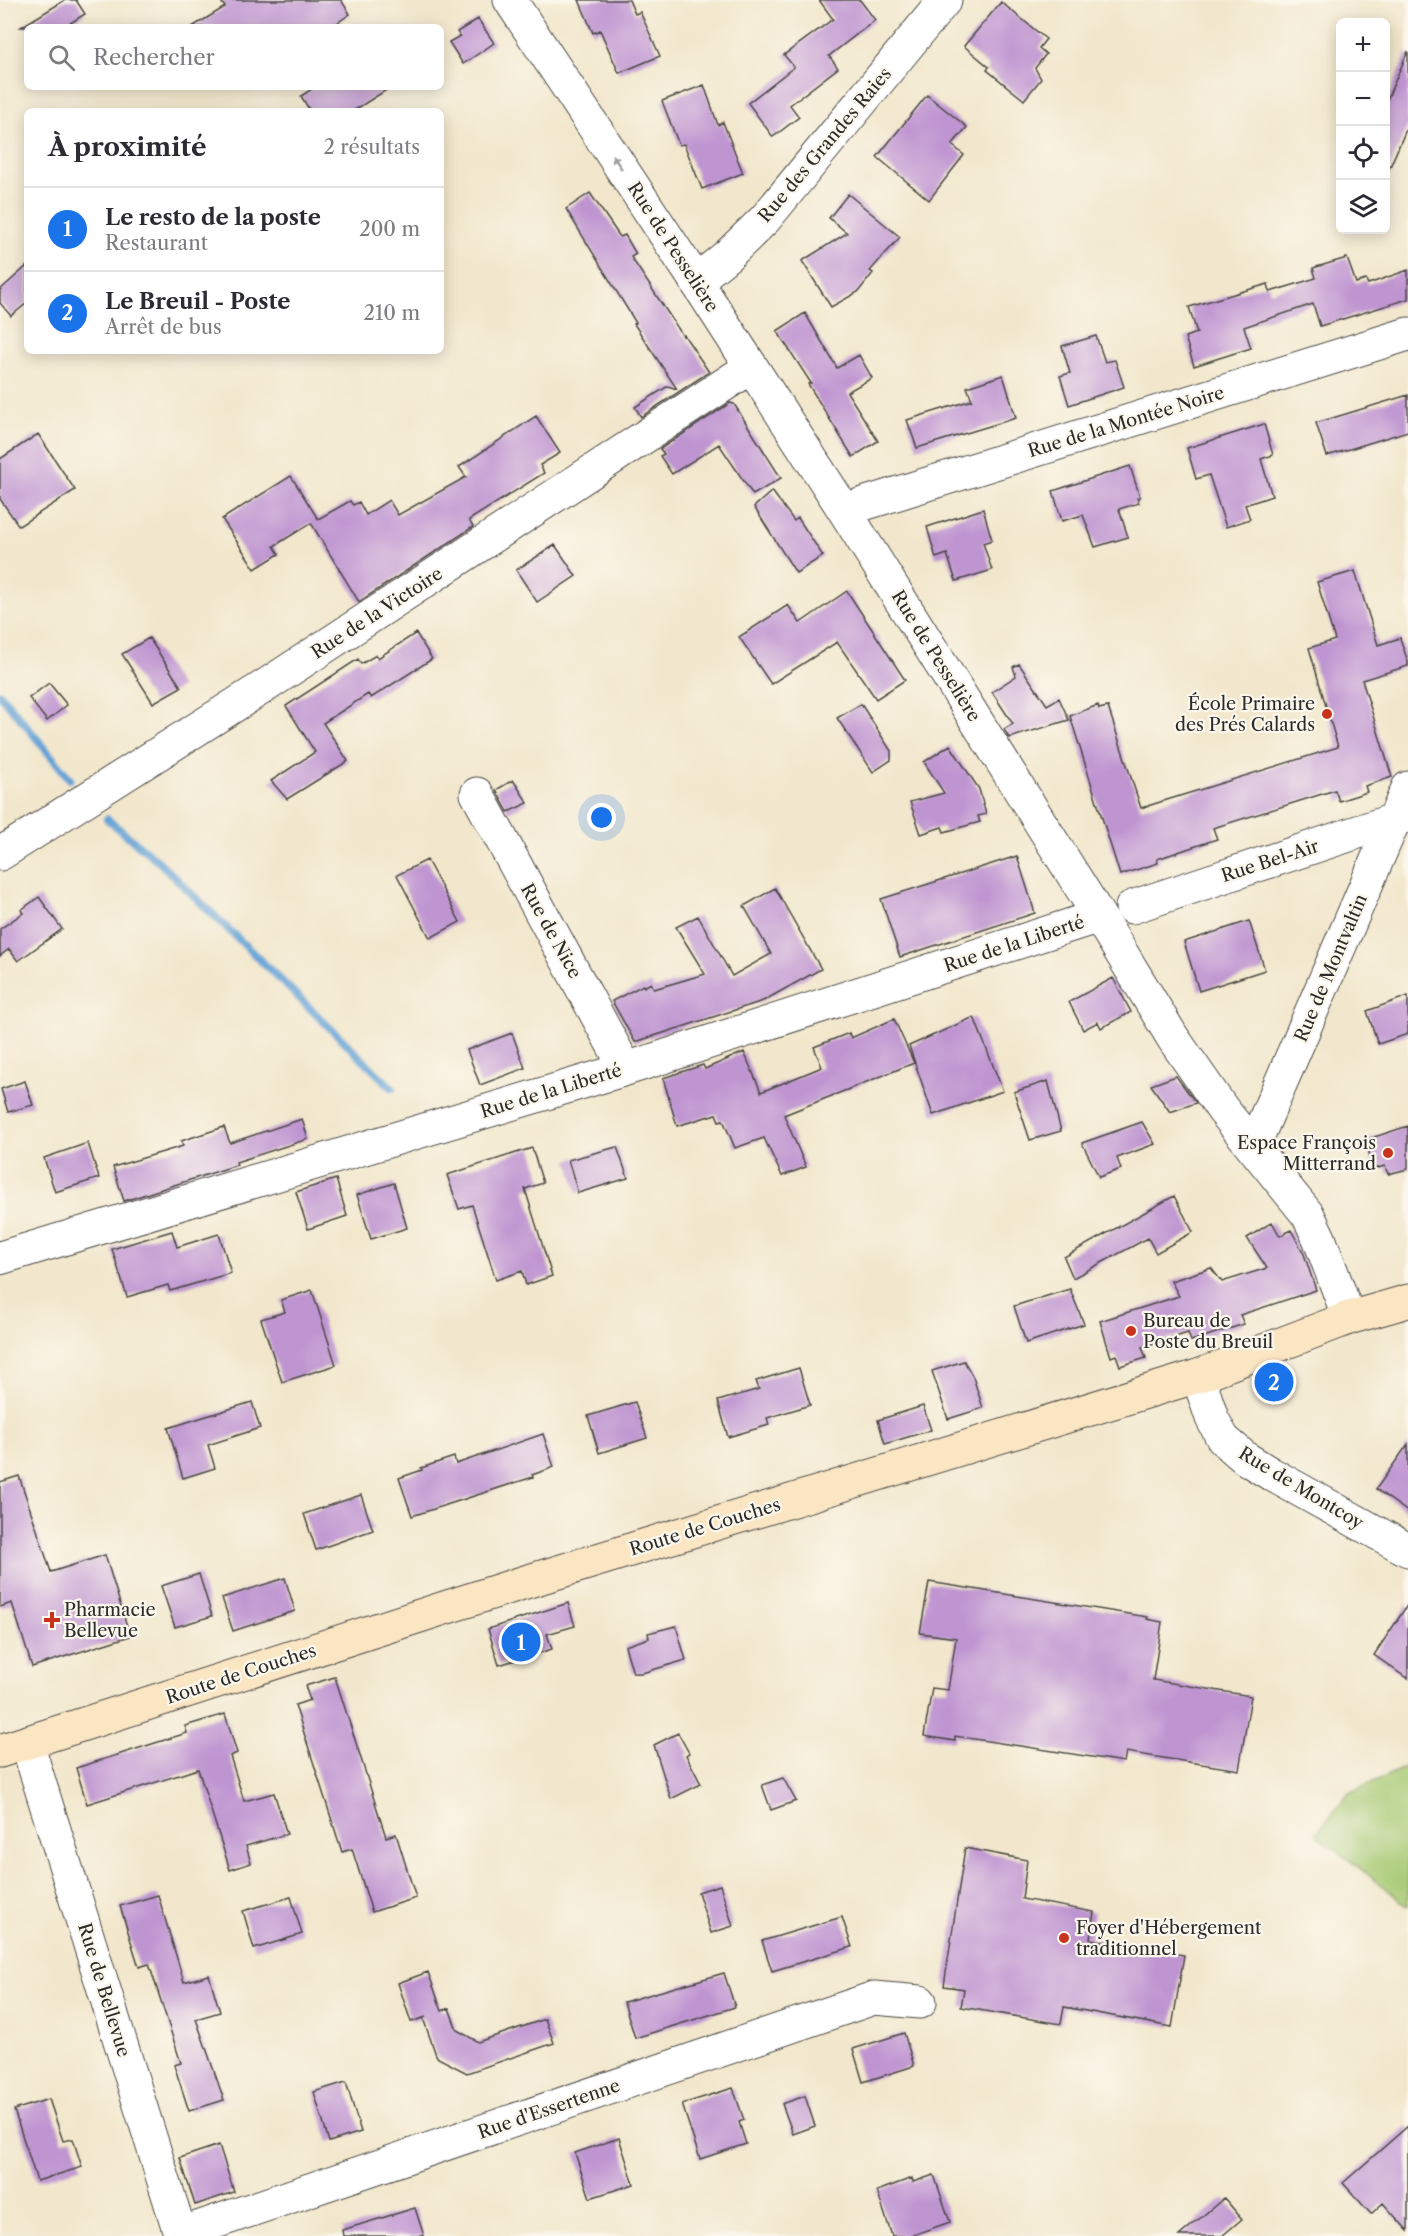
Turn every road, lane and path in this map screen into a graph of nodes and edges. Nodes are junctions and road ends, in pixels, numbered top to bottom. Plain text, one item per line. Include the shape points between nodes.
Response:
1 (510, 0) edge
2 (945, 0) edge
3 (696, 281) junction
4 (1408, 334) edge
5 (751, 368) junction
6 (844, 510) junction
7 (1408, 788) edge
8 (477, 794) dead end
9 (1401, 818) edge
10 (0, 854) edge
11 (1131, 907) dead end
12 (1099, 916) junction
13 (626, 1069) junction
14 (1253, 1147) junction
15 (0, 1258) edge
16 (1408, 1301) edge
17 (1349, 1318) junction
18 (1198, 1376) junction
19 (1408, 1550) edge
20 (13, 1747) edge
21 (920, 2002) dead end
22 (180, 2235) edge

3 -> 1 street, Rue de Pesselière
2 - 3 street, Rue des Grandes Raies via 765,219
3 - 5 street, Rue de Pesselière
4 - 6 street, Rue de la Montée Noire
5 - 6 street, Rue de Pesselière
5 - 10 street, Rue de la Victoire
6 - 12 street, Rue de Pesselière
7 - 9 street, Rue de Montvaltin
8 - 13 street, Rue de Nice
9 - 11 street, Rue Bel-Air
9 - 14 street, Rue de Montvaltin
12 - 13 street, Rue de la Liberté
12 - 14 street, Rue de Pesselière via 1199,1077
13 - 15 street, Rue de la Liberté
14 - 17 street, Rue de Pesselière via 1308,1215
16 - 17 main road, Route de Couches
17 - 18 main road, Route de Couches
18 - 19 street, Rue de Montcoy via 1223,1439 1245,1458
18 - 20 main road, Route de Couches via 519,1584
20 - 22 street, Rue de Bellevue
21 - 22 street, Rue d'Essertenne via 874,1998

